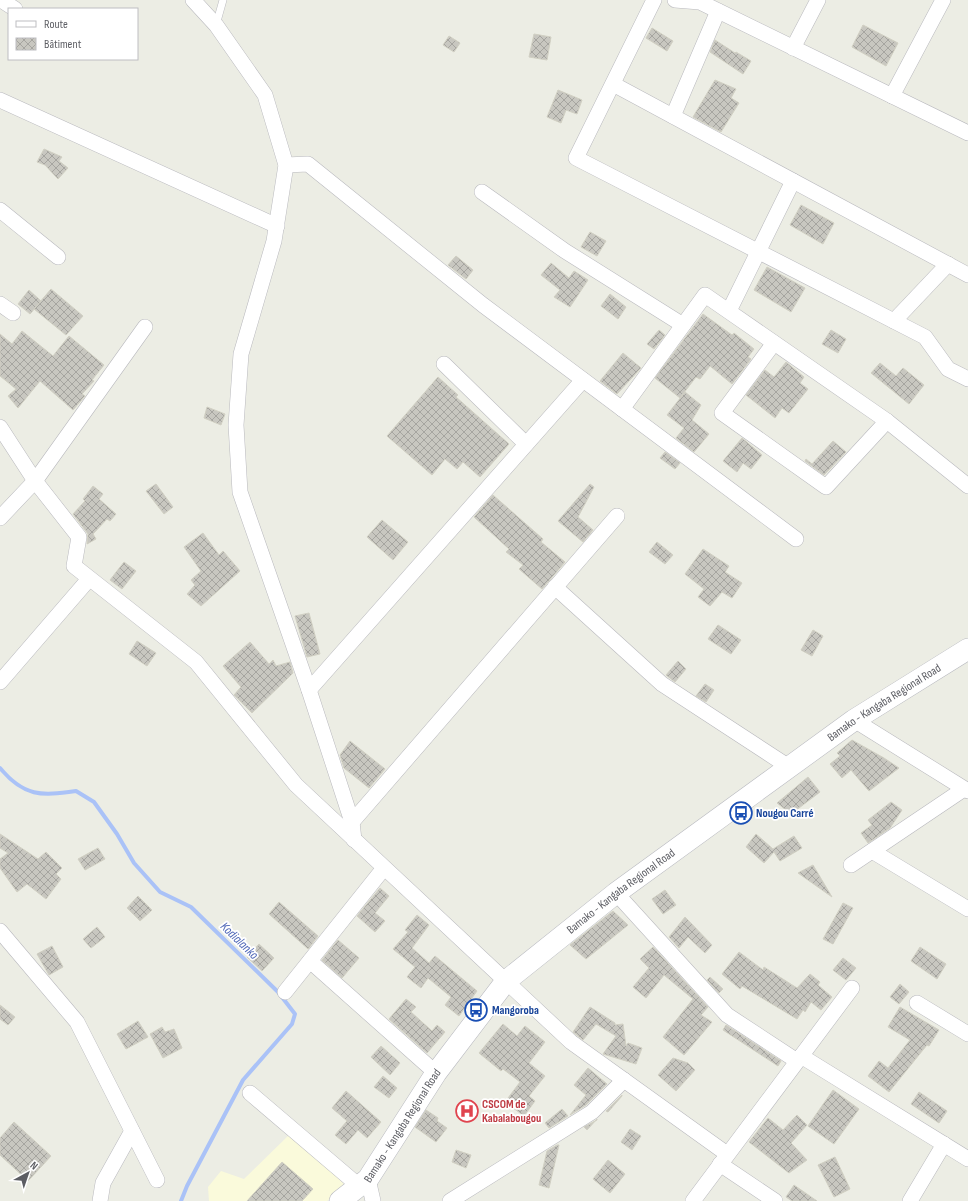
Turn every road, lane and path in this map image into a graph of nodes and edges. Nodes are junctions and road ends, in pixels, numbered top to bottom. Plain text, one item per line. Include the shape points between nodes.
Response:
1 (1, 0) edge
2 (193, 0) edge
3 (223, 0) edge
4 (654, 0) edge
5 (675, 0) edge
6 (818, 0) edge
7 (943, 0) edge
8 (700, 1) edge
9 (13, 8) edge
10 (718, 11) junction
11 (216, 25) junction
12 (793, 48) junction
13 (613, 84) junction
14 (892, 96) junction
15 (0, 100) edge
16 (674, 116) junction
17 (968, 133) edge
18 (286, 165) junction
19 (793, 181) junction
20 (482, 192) dead end
21 (0, 210) edge
22 (277, 226) junction
23 (758, 252) junction
24 (58, 257) dead end
25 (948, 264) junction
26 (968, 275) edge
27 (0, 304) edge
28 (729, 311) junction
29 (13, 313) dead end
30 (894, 321) junction
31 (683, 325) junction
32 (145, 326) dead end
33 (774, 343) junction
34 (444, 364) dead end
35 (968, 379) edge
36 (583, 380) junction
37 (622, 410) junction
38 (887, 421) junction
39 (0, 427) edge
40 (526, 444) junction
41 (35, 481) junction
42 (968, 486) edge
43 (617, 516) dead end
44 (0, 518) edge
45 (796, 539) dead end
46 (90, 579) junction
47 (555, 587) junction
48 (966, 653) edge
49 (0, 682) edge
50 (309, 690) junction
51 (854, 720) junction
52 (789, 767) junction
53 (966, 790) edge
54 (352, 822) junction
55 (354, 840) junction
56 (872, 851) junction
57 (852, 865) dead end
58 (384, 868) junction
59 (616, 893) junction
60 (968, 910) edge
61 (0, 931) edge
62 (310, 961) junction
63 (506, 981) junction
64 (852, 988) dead end
65 (285, 992) dead end
66 (917, 1003) dead end
67 (968, 1034) edge
68 (799, 1059) junction
69 (436, 1073) junction
70 (624, 1080) junction
71 (250, 1093) dead end
72 (132, 1131) junction
73 (944, 1144) junction
74 (724, 1159) junction
75 (968, 1159) edge
76 (157, 1180) dead end
77 (367, 1189) edge
78 (100, 1201) edge
79 (340, 1201) edge
80 (450, 1201) edge
81 (693, 1201) edge
82 (775, 1201) edge
83 (910, 1201) edge

1 - 9 street
2 - 11 street
3 - 11 lane
4 - 13 street
5 - 8 street
6 - 12 street
7 - 14 street
8 - 10 street
10 - 12 street
10 - 16 street
11 - 18 street via 265,94
12 - 14 street
13 - 16 street
13 - 23 street via 576,158
14 - 17 street
15 - 22 street
16 - 19 street
18 - 22 street
18 - 36 street via 308,164 483,305
19 - 23 street
19 - 25 street
20 - 31 street via 565,251
21 - 24 street
22 - 50 street via 241,354 236,425 240,492
23 - 28 street
23 - 30 street
25 - 26 street
25 - 30 street
27 - 29 street
28 - 31 street via 705,295
28 - 33 street
30 - 35 street via 925,337 948,369
31 - 37 street
32 - 41 street
33 - 38 street
33 - 38 street via 722,413 826,487
34 - 40 street
36 - 37 street
36 - 40 street
37 - 45 street
38 - 42 street
39 - 41 street
40 - 50 street
41 - 44 street
41 - 46 street via 79,537 74,566
43 - 47 street
46 - 49 street
46 - 55 street via 196,662 296,785
47 - 52 street via 662,684
47 - 54 street
48 - 51 street, Bamako - Kangaba Regional Road
50 - 54 street
51 - 52 street, Bamako - Kangaba Regional Road
51 - 53 street
52 - 59 street, Bamako - Kangaba Regional Road
53 - 56 street
54 - 55 street
55 - 58 street
56 - 57 street
56 - 60 street
58 - 62 street
58 - 63 street
59 - 63 street, Bamako - Kangaba Regional Road
59 - 68 street via 727,1015
61 - 72 street via 77,1022
62 - 65 street
62 - 69 street
63 - 69 street, Bamako - Kangaba Regional Road
63 - 70 street via 571,1042
64 - 68 street
66 - 67 street
68 - 73 street
68 - 74 street
69 - 77 street, Bamako - Kangaba Regional Road
70 - 74 street
70 - 80 street via 592,1112
71 - 77 street
72 - 76 street
72 - 78 street via 103,1183
73 - 75 street
73 - 83 street
74 - 81 street
74 - 82 street
77 - 79 street, Bamako - Kangaba Regional Road

